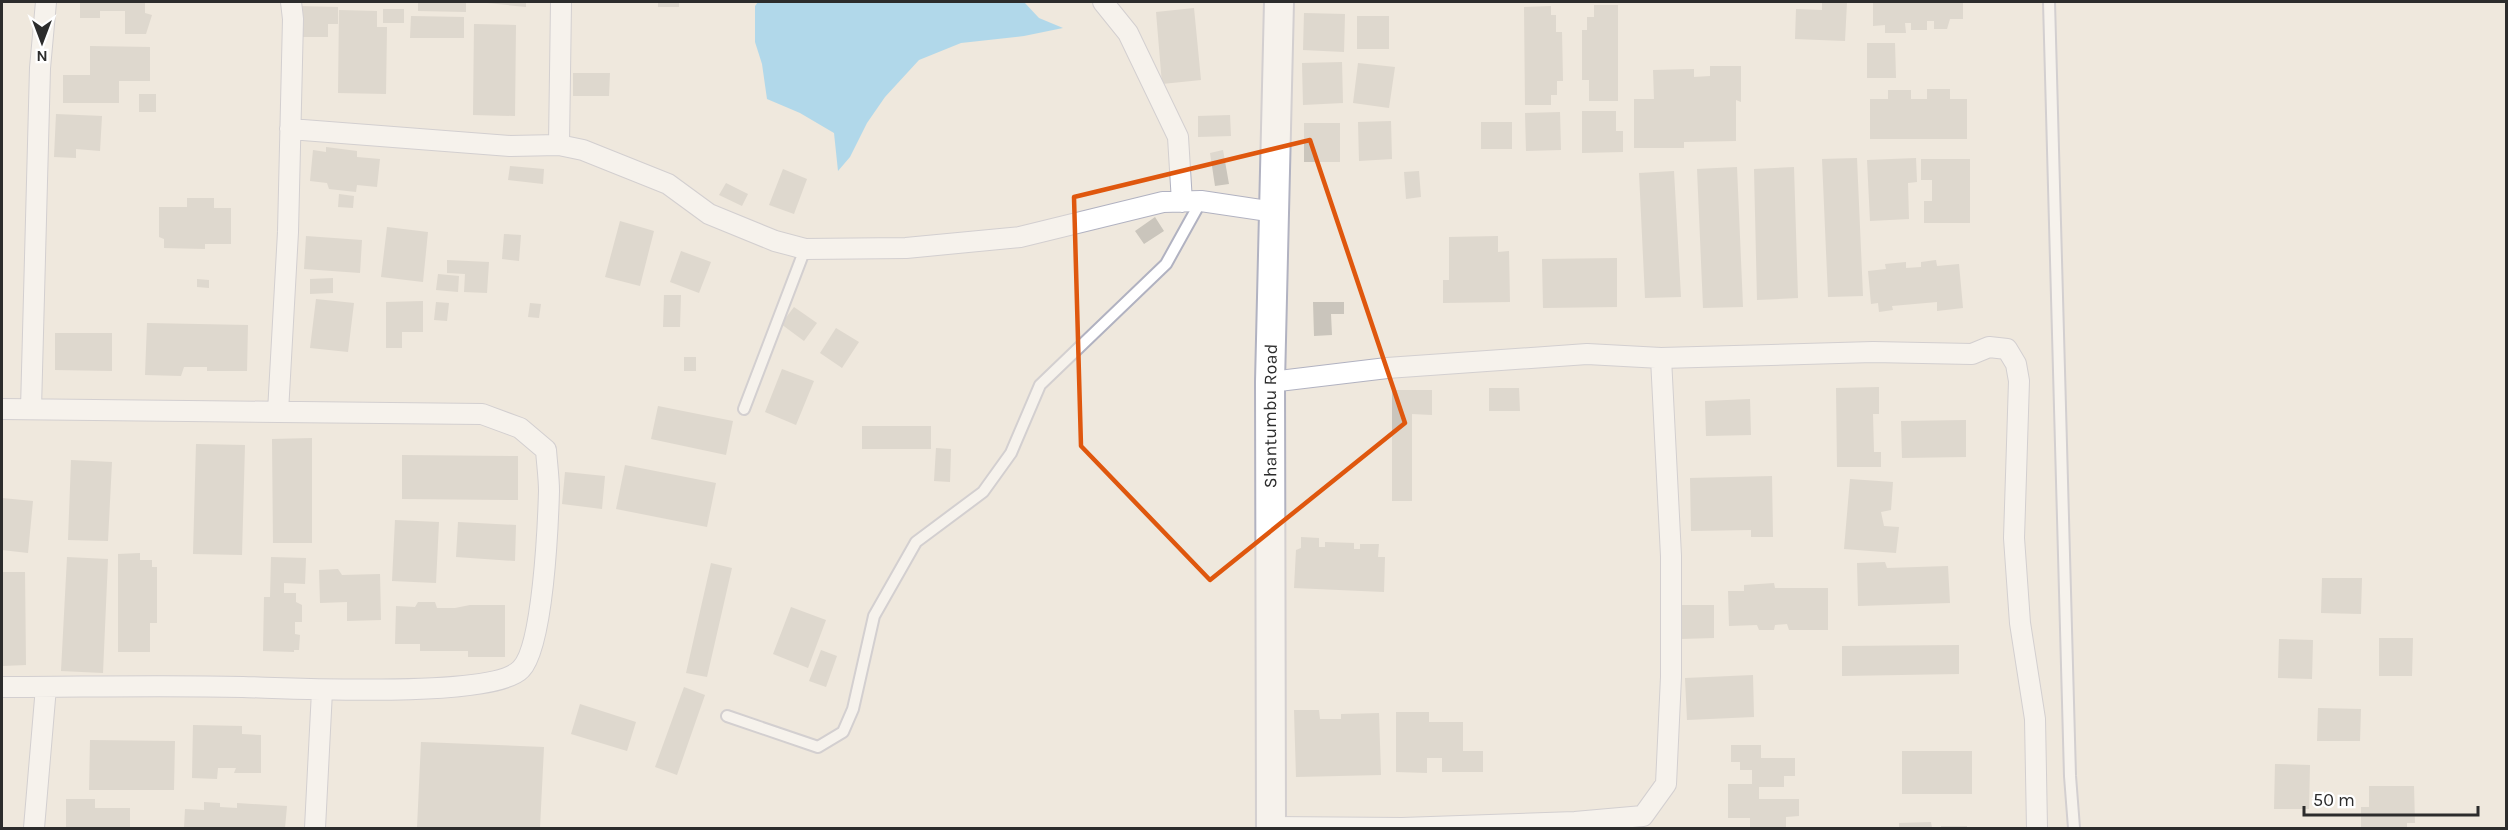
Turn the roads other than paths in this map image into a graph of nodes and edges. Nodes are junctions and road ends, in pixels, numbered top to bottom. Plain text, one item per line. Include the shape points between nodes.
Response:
1 (46, 2) edge
2 (291, 2) edge
3 (561, 2) edge
4 (1103, 2) edge
5 (1279, 2) edge
6 (2049, 2) edge
7 (290, 129) junction
8 (559, 145) junction
9 (1191, 201) junction
10 (1275, 212) junction
11 (806, 249) junction
12 (1661, 358) junction
13 (1270, 382) junction
14 (2, 409) edge
15 (32, 409) junction
16 (744, 409) dead end
17 (278, 412) junction
18 (2, 687) edge
19 (46, 687) junction
20 (322, 691) junction
21 (727, 716) dead end
22 (34, 828) edge
23 (315, 828) edge
24 (1271, 828) edge
25 (1402, 828) edge
26 (2037, 828) edge
27 (2074, 828) edge

1 - 15 street via 40,68
2 - 7 street
3 - 8 street
4 - 9 street via 1128,33 1178,137
5 - 10 street, Shantumbu Road
6 - 27 lane
7 - 8 street via 510,146
7 - 17 street
8 - 11 street via 584,150 668,184 709,214
9 - 10 street
9 - 11 street via 1163,202 1020,237 906,248
9 - 21 lane via 1166,264 1040,384 1011,453 983,492 916,542 874,616 854,709 843,732 818,747
10 - 13 street, Shantumbu Road
11 - 16 lane
12 - 13 street via 1587,354 1387,368
12 - 25 street via 1671,556 1671,677 1666,784 1661,794 1643,816
12 - 26 street via 1873,352 1972,354 1989,347 2007,349 2016,364 2019,381 2014,538 2020,623 2035,719
13 - 24 street, Shantumbu Road
14 - 15 street
15 - 17 street
17 - 20 street via 482,414 520,428 546,450 549,489 537,623 531,654 521,669 494,681 435,688
18 - 19 street
19 - 20 street
19 - 22 street
20 - 23 street
24 - 25 street

